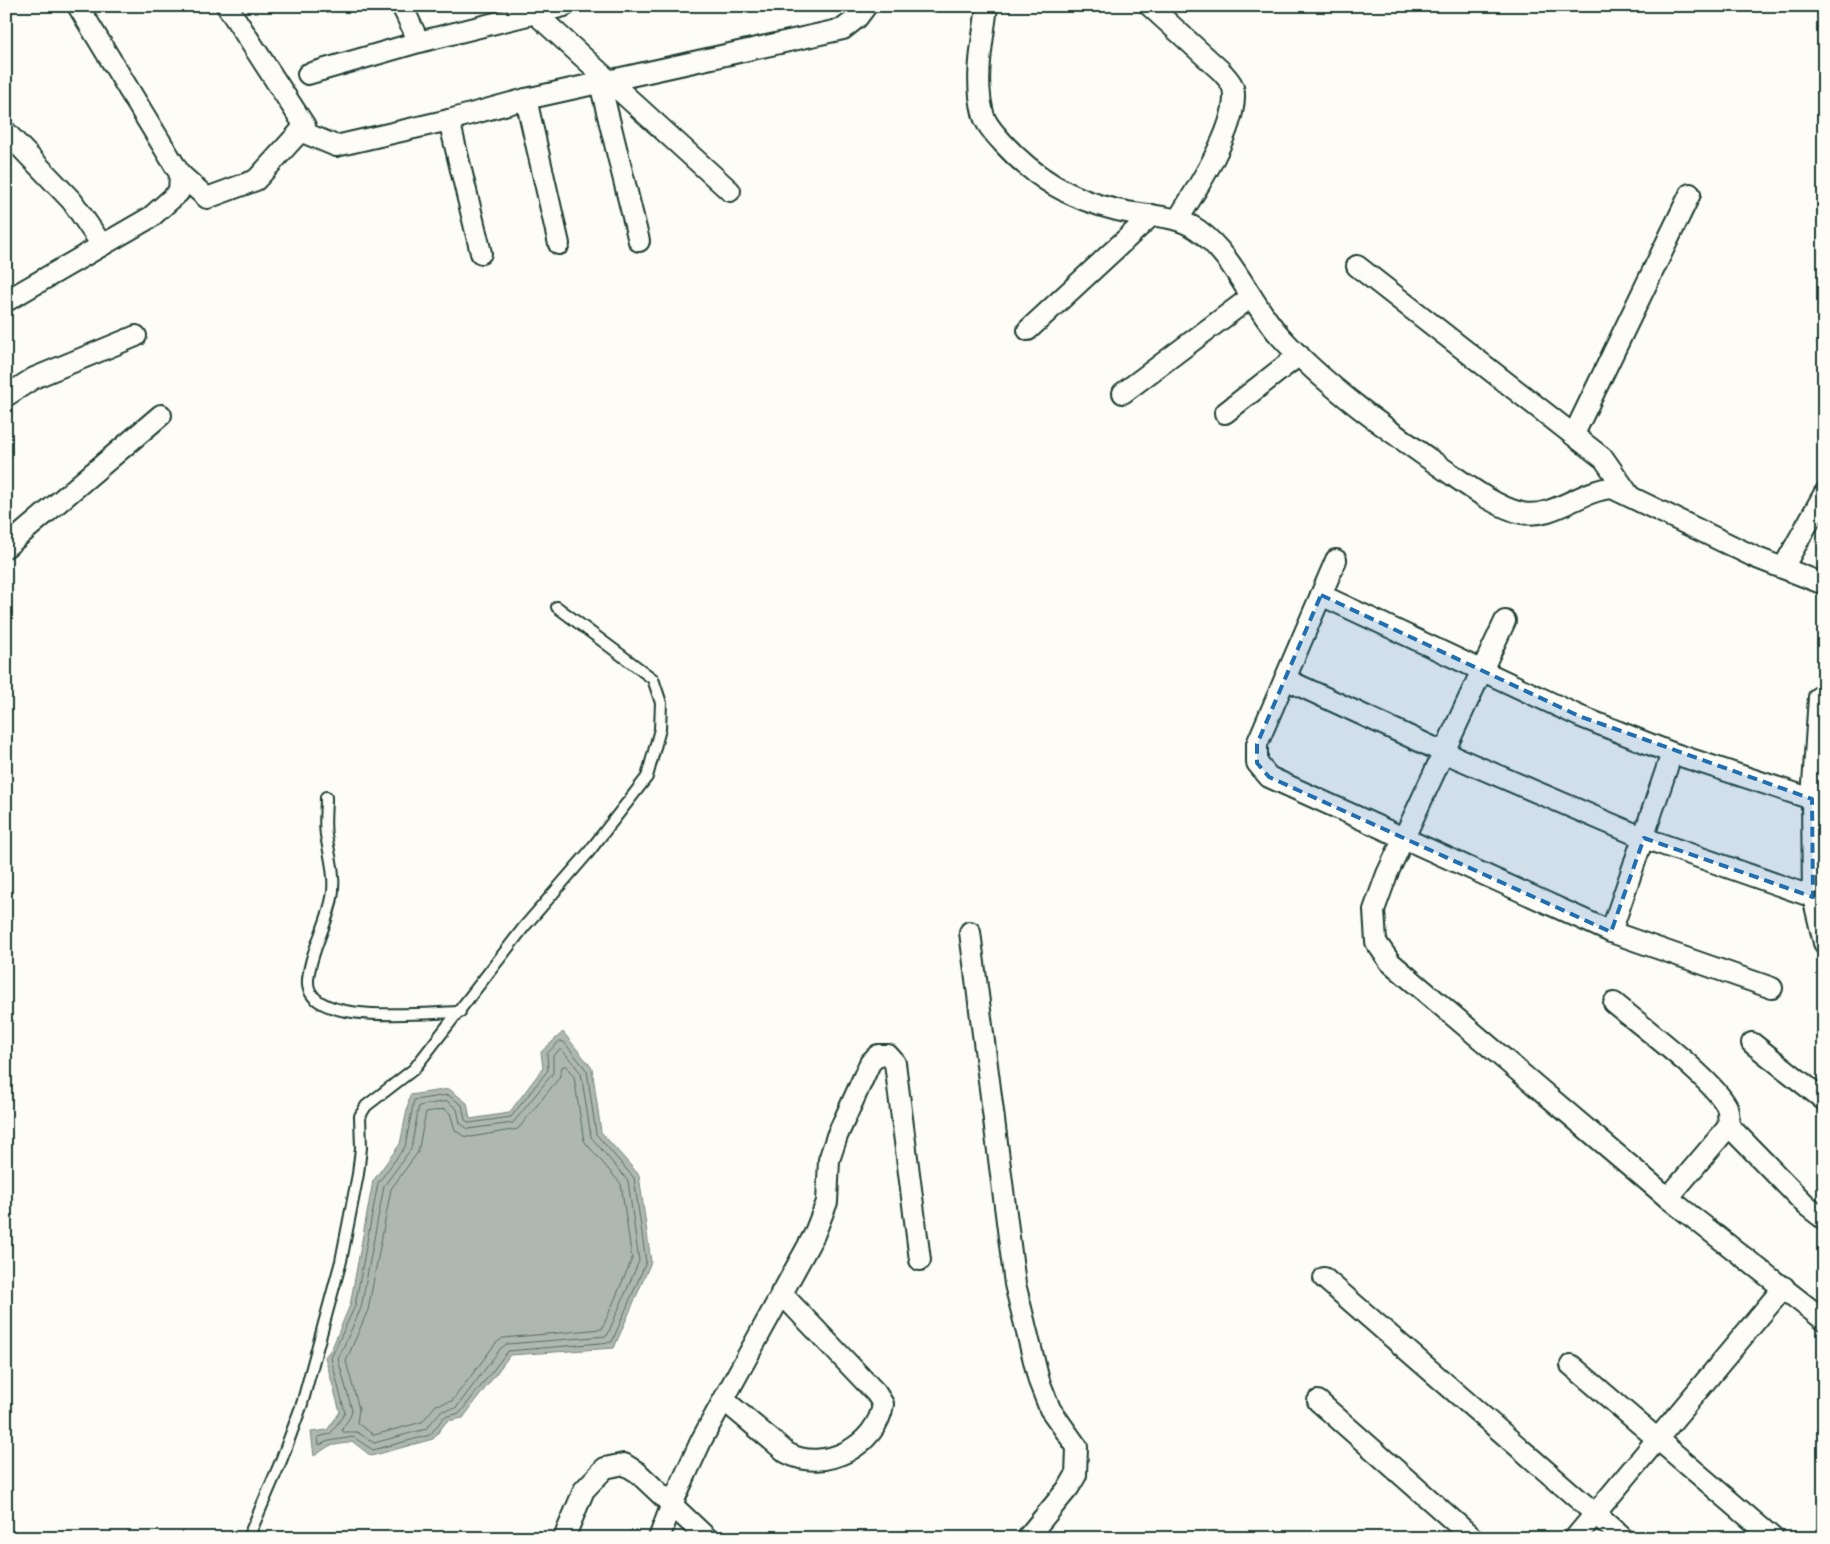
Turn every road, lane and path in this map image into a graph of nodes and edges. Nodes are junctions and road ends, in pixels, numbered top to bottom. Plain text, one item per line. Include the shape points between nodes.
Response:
1 (78, 6) edge
2 (227, 6) edge
3 (402, 6) edge
4 (564, 6) edge
5 (866, 6) edge
6 (987, 6) edge
7 (1150, 6) edge
8 (531, 10) edge
9 (419, 42) junction
10 (308, 74) dead end
11 (605, 82) junction
12 (526, 99) junction
13 (449, 120) junction
14 (300, 131) junction
15 (6, 132) edge
16 (180, 174) junction
17 (730, 191) dead end
18 (1690, 194) dead end
19 (1152, 215) junction
20 (1178, 219) junction
21 (640, 240) dead end
22 (559, 244) dead end
23 (102, 245) junction
24 (481, 253) dead end
25 (1357, 266) dead end
26 (1251, 297) junction
27 (6, 301) edge
28 (1028, 330) dead end
29 (136, 336) dead end
30 (1299, 355) junction
31 (1123, 393) dead end
32 (6, 396) edge
33 (1225, 413) dead end
34 (161, 415) dead end
35 (1574, 434) junction
36 (1824, 494) edge
37 (1629, 495) junction
38 (6, 547) edge
39 (1336, 560) dead end
40 (1783, 568) junction
41 (1824, 584) edge
42 (1321, 595) junction
43 (557, 607) dead end
44 (1505, 621) dead end
45 (1482, 671) junction
46 (1285, 679) junction
47 (1819, 697) dead end
48 (1443, 752) junction
49 (1672, 753) junction
50 (326, 798) dead end
51 (1812, 799) junction
52 (1403, 837) junction
53 (1644, 838) junction
54 (1813, 897) junction
55 (970, 932) dead end
56 (1611, 932) junction
57 (1824, 943) edge
58 (1772, 988) dead end
59 (1614, 1003) dead end
60 (460, 1012) junction
61 (1752, 1043) dead end
62 (1824, 1100) edge
63 (1729, 1126) junction
64 (1668, 1198) junction
65 (1824, 1219) edge
66 (920, 1260) dead end
67 (1324, 1278) dead end
68 (1784, 1287) junction
69 (781, 1292) junction
70 (1824, 1320) edge
71 (1571, 1365) dead end
72 (724, 1400) junction
73 (1318, 1401) dead end
74 (1658, 1438) junction
75 (672, 1504) junction
76 (1595, 1514) junction
77 (248, 1538) edge
78 (564, 1538) edge
79 (659, 1538) edge
80 (707, 1538) edge
81 (1027, 1538) edge
82 (1472, 1538) edge
83 (1575, 1538) edge
84 (1623, 1538) edge
85 (1773, 1538) edge

1 - 16 street
2 - 14 street via 305,126
3 - 9 street
4 - 8 street
5 - 11 street via 843,29
6 - 19 street via 979,89 983,116 995,133 1034,174 1064,191 1098,205
7 - 20 street via 1231,82 1234,94 1232,115 1224,134 1197,190
8 - 9 street
8 - 11 street
9 - 10 street
11 - 12 street
11 - 17 street
11 - 21 street
12 - 13 street
12 - 22 street
13 - 14 street via 336,146
13 - 24 street
14 - 16 street via 256,180 207,198
15 - 23 street via 72,201
16 - 23 street via 179,192 168,203 151,217
18 - 35 street
19 - 20 street
19 - 28 street
20 - 26 street via 1198,230 1219,248
23 - 27 street
25 - 35 street
26 - 30 street via 1280,336
26 - 31 street
29 - 32 street via 34,378
30 - 33 street
30 - 37 street via 1408,444 1473,489 1521,513 1544,511 1597,489 1612,488
34 - 38 street
35 - 37 street via 1604,459
36 - 40 street
37 - 40 street
39 - 42 street
40 - 41 street
42 - 45 street
42 - 46 street
43 - 60 lane via 653,679 661,703 660,729 647,777 588,853 524,927
44 - 45 street
45 - 48 street
45 - 49 street via 1579,716
46 - 48 street
46 - 52 street via 1257,744 1257,763 1269,777
47 - 51 street
48 - 52 street
48 - 53 street
49 - 51 street
49 - 53 street
50 - 60 lane via 326,834 334,870 333,893 311,962 309,990 317,1002 356,1014
51 - 54 street
52 - 56 street
52 - 64 street via 1374,910 1376,942 1390,962
53 - 54 street
53 - 56 street
54 - 57 street
55 - 81 street via 1015,1284 1039,1381 1050,1409 1077,1446 1076,1475 1069,1488
56 - 58 street
59 - 63 street via 1720,1097 1728,1109
60 - 77 lane via 414,1069 366,1106 360,1116 358,1174 340,1261 302,1404
61 - 62 street
63 - 64 street
63 - 65 street via 1806,1205
64 - 68 street
66 - 69 street via 895,1063 888,1055 878,1055 870,1063 837,1136 829,1160 827,1202 814,1235
67 - 76 street
68 - 70 street
68 - 74 street
69 - 72 street
69 - 72 street via 876,1393 884,1404 882,1417 860,1443 836,1457 817,1461 798,1459
71 - 74 street
72 - 75 street
73 - 82 street
74 - 76 street
74 - 85 street
75 - 78 street via 638,1472 624,1464 605,1468 584,1490
75 - 79 street
75 - 80 street
76 - 83 street
76 - 84 street

